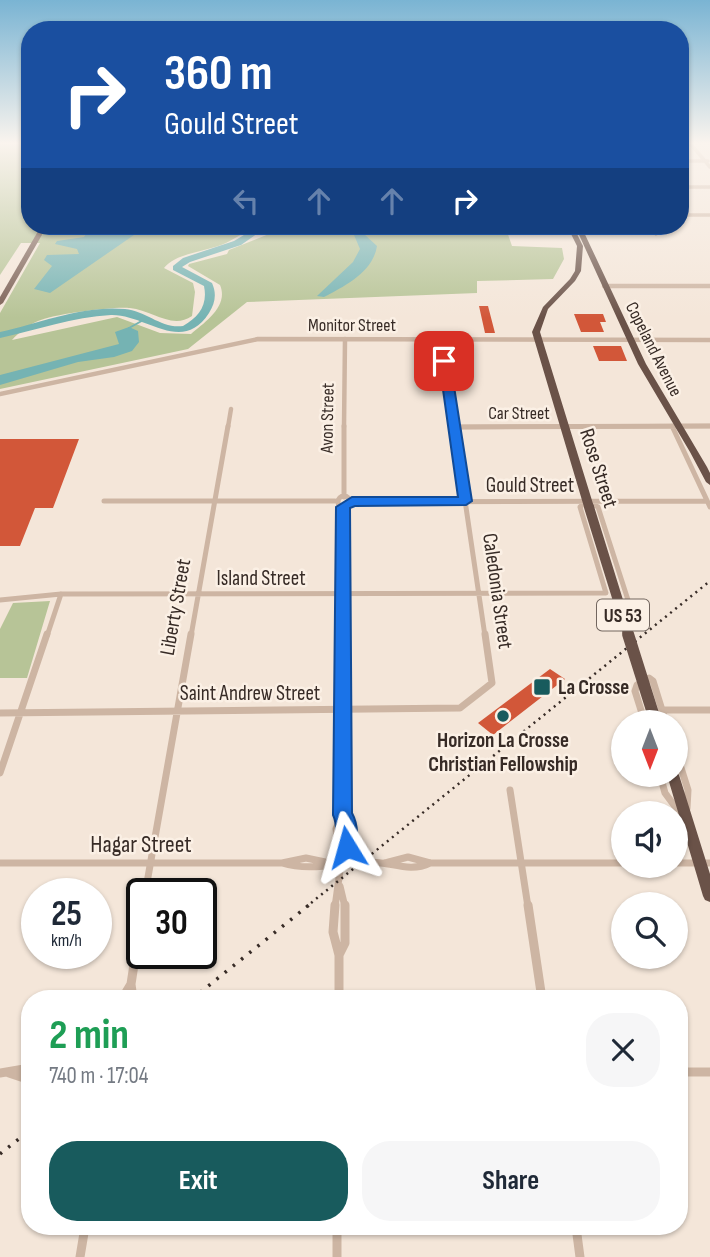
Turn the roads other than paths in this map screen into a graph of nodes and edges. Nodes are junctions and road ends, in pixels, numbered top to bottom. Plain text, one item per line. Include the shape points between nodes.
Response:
1 (689, 215) edge
2 (710, 215) edge
3 (39, 235) edge
4 (574, 235) edge
5 (582, 235) edge
6 (604, 286) junction
7 (710, 286) edge
8 (0, 303) edge
9 (345, 339) junction
10 (441, 339) junction
11 (537, 340) junction
12 (631, 340) junction
13 (710, 340) edge
14 (0, 394) edge
15 (231, 409) dead end
16 (710, 426) edge
17 (455, 427) junction
18 (564, 427) junction
19 (680, 429) junction
20 (710, 482) edge
21 (344, 497) junction
22 (104, 501) dead end
23 (213, 501) junction
24 (466, 501) junction
25 (335, 502) junction
26 (352, 502) junction
27 (588, 504) junction
28 (709, 504) edge
29 (343, 507) junction
30 (342, 593) junction
31 (479, 593) junction
32 (61, 594) junction
33 (197, 594) junction
34 (0, 600) edge
35 (628, 600) dead end
36 (492, 683) joint
37 (710, 709) edge
38 (342, 710) junction
39 (641, 710) edge
40 (652, 710) edge
41 (662, 710) joint
42 (176, 711) junction
43 (21, 712) junction
44 (0, 713) edge
45 (0, 773) edge
46 (510, 790) dead end
47 (688, 826) edge
48 (341, 860) junction
49 (0, 863) edge
50 (150, 863) junction
51 (521, 863) junction
52 (611, 863) edge
53 (705, 863) edge
54 (148, 878) edge
55 (710, 897) edge
56 (133, 969) edge
57 (131, 984) junction
58 (127, 990) edge
59 (132, 990) edge
60 (339, 990) edge
61 (541, 990) edge
62 (688, 1072) edge
63 (710, 1072) edge
64 (4, 1073) edge
65 (21, 1078) edge
66 (84, 1235) edge
67 (337, 1235) edge
68 (577, 1235) edge
69 (80, 1257) edge
70 (337, 1257) edge
71 (580, 1257) edge

1 - 2 street
3 - 8 main road
4 - 11 highway via 581,255 578,271 540,316
5 - 6 highway, Copeland Avenue
6 - 7 street
6 - 12 highway, Copeland Avenue
9 - 10 street, Monitor Street
9 - 14 street, Monitor Street via 254,340
9 - 21 street, Avon Street
10 - 11 street, Monitor Street
10 - 17 street, Caledonia Street
11 - 12 street, Monitor Street
11 - 18 highway, Rose Street / US 53
12 - 13 street, Monitor Street
12 - 19 highway, Copeland Avenue
15 - 23 street, Liberty Street
16 - 19 street, Car Street
17 - 18 street, Car Street
17 - 24 street, Caledonia Street
18 - 19 street, Car Street
18 - 27 highway, Rose Street / US 53
19 - 20 highway, Copeland Avenue
19 - 28 street
21 - 25 street
21 - 26 street
22 - 23 street
23 - 25 street
23 - 33 street, Liberty Street
24 - 26 street, Gould Street
24 - 27 street, Gould Street
24 - 31 street, Caledonia Street
25 - 29 street
26 - 29 street
27 - 28 street, Gould Street
27 - 31 street, Island Street via 580,508 606,593
27 - 35 street via 598,507
27 - 40 highway, Rose Street / US 53, bridge
29 - 30 street
30 - 31 street, Island Street
30 - 33 street, Island Street
30 - 38 street
31 - 36 street, Caledonia Street
32 - 33 street, Island Street
32 - 34 street, Island Street
32 - 43 street
33 - 42 street, Liberty Street
36 - 38 street, Saint Andrew Street via 460,708
37 - 41 street
38 - 42 street, Saint Andrew Street
38 - 48 street via 342,815 347,822 347,847
39 - 41 street via 635,691 646,679 653,681
42 - 43 street, Saint Andrew Street
42 - 50 street, Liberty Street
43 - 44 street, Saint Andrew Street
43 - 45 street
46 - 51 street
47 - 53 highway
48 - 50 street, Hagar Street via 322,867 293,868 282,863
48 - 51 street, Hagar Street via 423,868 430,863
48 - 60 street via 345,943 339,955
49 - 50 street, Hagar Street
50 - 54 street, Liberty Street
51 - 52 street, Hagar Street
51 - 61 street
53 - 55 highway
56 - 57 street
57 - 58 street
57 - 59 street
62 - 63 street
64 - 65 street
66 - 69 street
67 - 70 street
68 - 71 street

